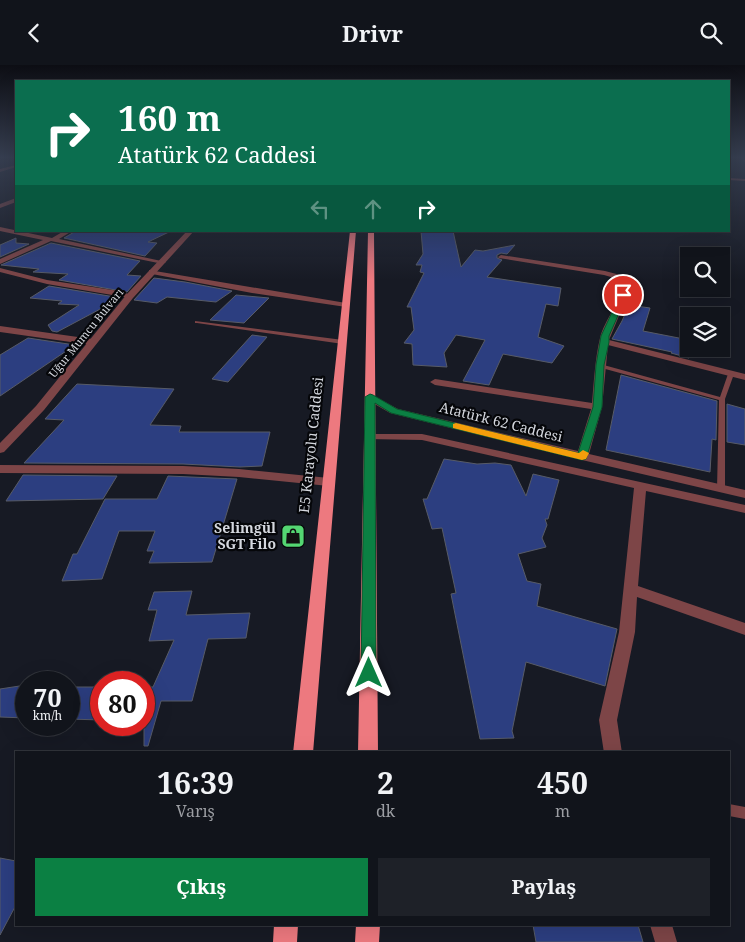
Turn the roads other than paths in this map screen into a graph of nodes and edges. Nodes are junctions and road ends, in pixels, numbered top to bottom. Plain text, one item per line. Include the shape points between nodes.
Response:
1 (15, 199) edge
2 (0, 206) edge
3 (0, 229) edge
4 (13, 231) joint
5 (26, 232) edge
6 (67, 232) edge
7 (190, 232) edge
8 (353, 232) edge
9 (371, 232) edge
10 (0, 235) edge
11 (51, 239) junction
12 (501, 257) dead end
13 (164, 261) junction
14 (0, 262) edge
15 (0, 270) edge
16 (152, 273) junction
17 (130, 296) junction
18 (346, 305) junction
19 (197, 321) dead end
20 (0, 329) edge
21 (92, 342) junction
22 (343, 342) junction
23 (605, 342) junction
24 (600, 365) junction
25 (731, 373) junction
26 (745, 377) edge
27 (435, 382) dead end
28 (370, 397) junction
29 (722, 399) junction
30 (597, 407) junction
31 (370, 437) junction
32 (2, 445) edge
33 (582, 457) junction
34 (0, 469) edge
35 (329, 481) junction
36 (640, 485) junction
37 (721, 489) junction
38 (745, 494) edge
39 (745, 509) edge
40 (630, 589) junction
41 (745, 629) edge
42 (303, 751) edge
43 (368, 751) edge
44 (613, 751) edge
45 (730, 810) edge
46 (745, 813) edge
47 (286, 926) edge
48 (368, 926) edge
49 (661, 926) edge
50 (285, 942) edge
51 (367, 942) edge
52 (666, 942) edge

1 - 2 street
3 - 4 street
4 - 10 street
5 - 11 street
6 - 11 street
7 - 13 street, Uğur Mumcu Bulvarı
8 - 18 highway, E5 Karayolu Caddesi
9 - 28 highway
11 - 13 street
11 - 14 street
12 - 23 street via 625,279 626,289
13 - 16 street, Uğur Mumcu Bulvarı
15 - 17 street via 46,282
16 - 17 street, Uğur Mumcu Bulvarı
16 - 18 street
17 - 21 street, Uğur Mumcu Bulvarı
18 - 22 highway, E5 Karayolu Caddesi
19 - 22 lane
20 - 21 street
21 - 32 street, Uğur Mumcu Bulvarı via 40,408
22 - 35 highway, E5 Karayolu Caddesi
23 - 24 street
23 - 25 street
24 - 29 lane
24 - 30 street
25 - 26 street
25 - 29 lane
27 - 30 street
28 - 31 highway
28 - 33 street, Atatürk 62 Caddesi via 394,411
29 - 37 lane
30 - 33 street
31 - 36 street, Atatürk 62 Caddesi via 422,437
31 - 43 highway
33 - 37 street, Atatürk 62 Caddesi
34 - 35 street via 183,470
35 - 42 highway, E5 Karayolu Caddesi
36 - 39 street, Atatürk 62 Caddesi
36 - 40 street
37 - 38 street, Atatürk 62 Caddesi
40 - 41 street
40 - 44 street via 627,632 608,719
45 - 46 lane
47 - 50 highway
48 - 51 highway
49 - 52 street

